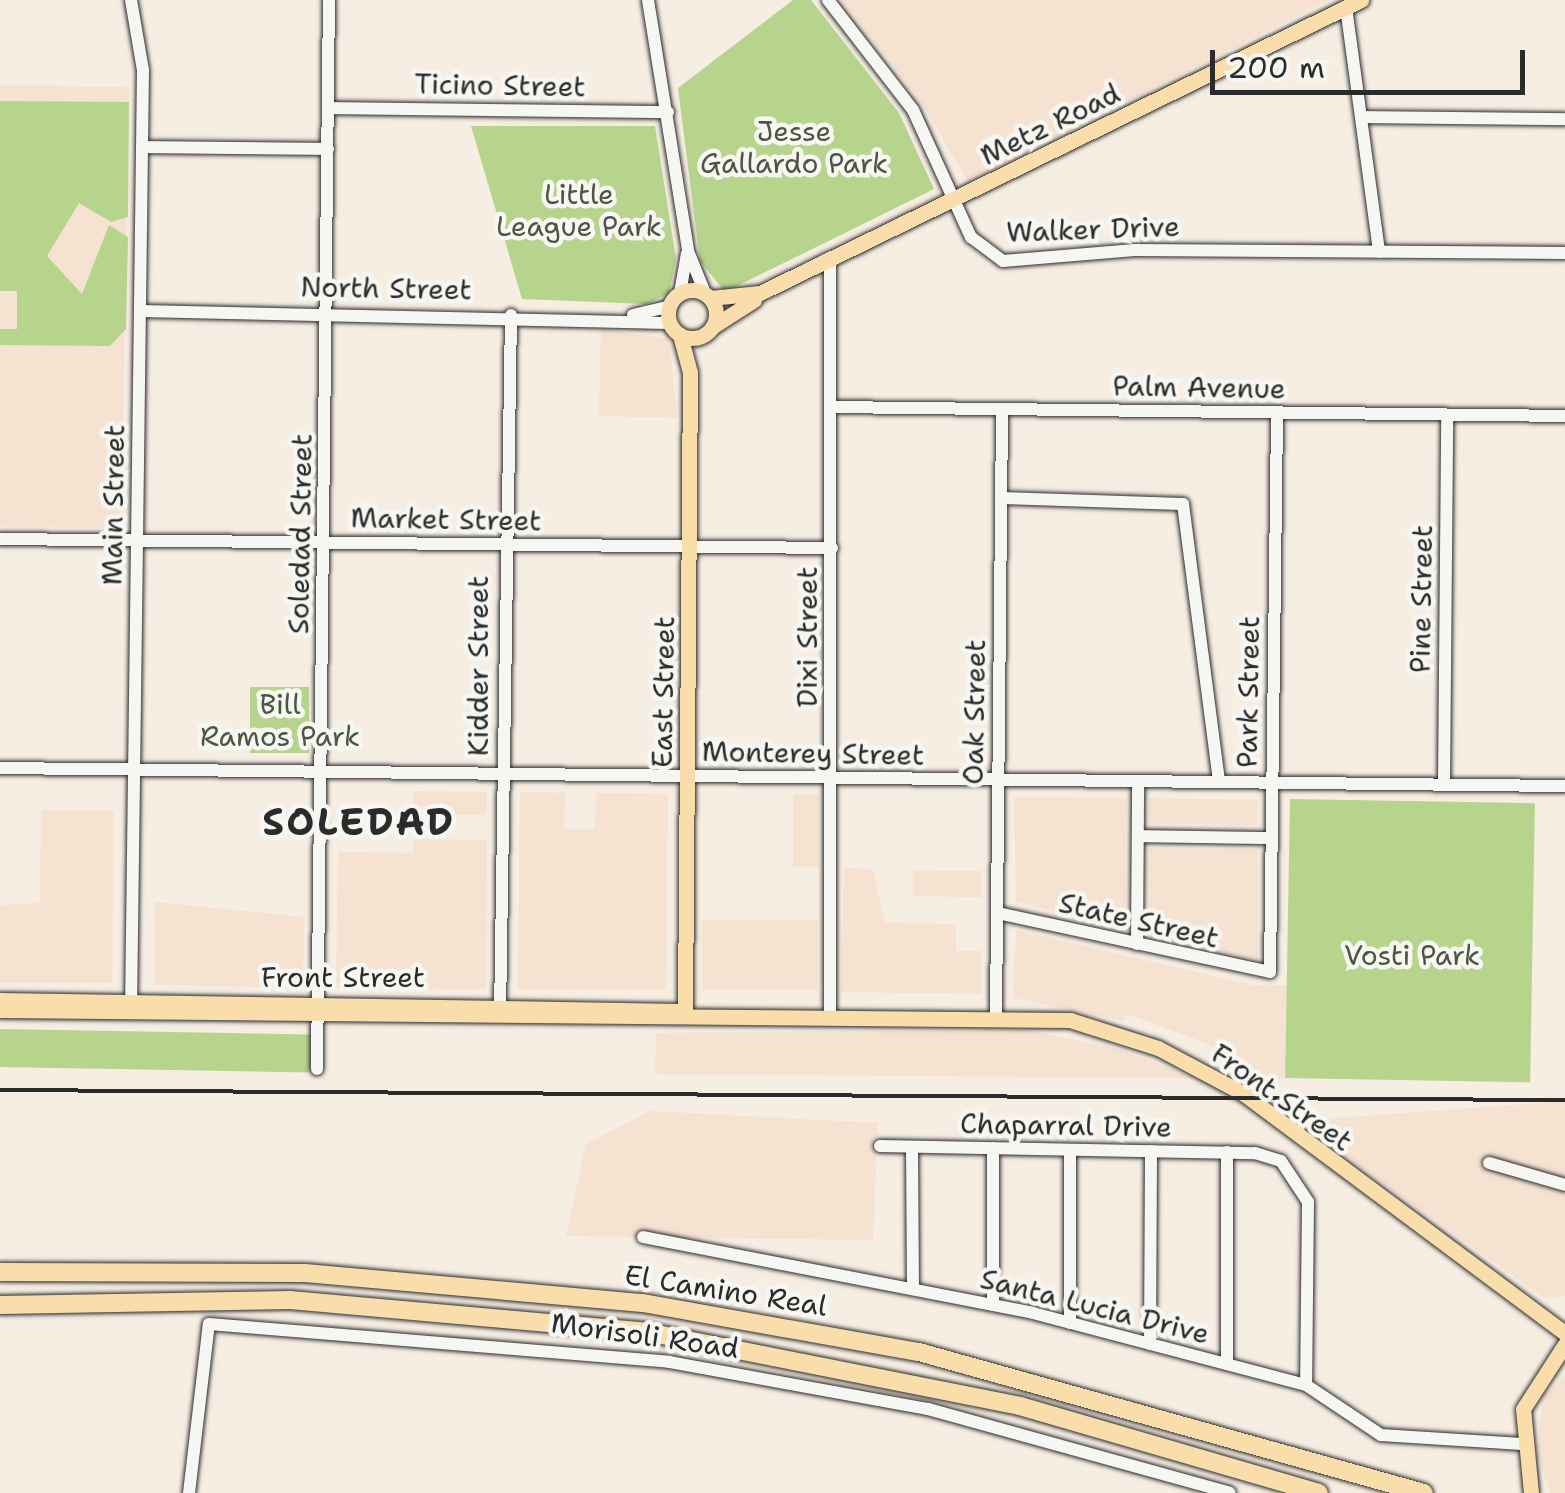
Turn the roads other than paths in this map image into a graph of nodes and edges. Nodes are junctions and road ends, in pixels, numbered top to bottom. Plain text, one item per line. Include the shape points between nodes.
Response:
1 (130, 0) edge
2 (329, 0) edge
3 (648, 0) edge
4 (828, 0) edge
5 (1354, 4) edge
6 (330, 108) junction
7 (668, 112) junction
8 (1362, 116) junction
9 (1565, 118) edge
10 (144, 147) junction
11 (328, 149) junction
12 (953, 200) junction
13 (688, 251) junction
14 (1379, 252) junction
15 (1565, 253) edge
16 (830, 260) junction
17 (680, 292) junction
18 (760, 294) junction
19 (708, 296) junction
20 (141, 311) junction
21 (327, 312) junction
22 (511, 315) junction
23 (673, 322) junction
24 (706, 332) junction
25 (690, 372) junction
26 (832, 407) junction
27 (1002, 410) junction
28 (1276, 414) junction
29 (1448, 415) junction
30 (1565, 416) edge
31 (1001, 498) junction
32 (0, 539) edge
33 (138, 541) junction
34 (326, 542) junction
35 (503, 544) junction
36 (690, 546) junction
37 (832, 548) junction
38 (0, 768) edge
39 (136, 771) junction
40 (322, 772) junction
41 (502, 775) junction
42 (687, 776) junction
43 (832, 778) junction
44 (998, 780) junction
45 (1138, 782) junction
46 (1219, 782) junction
47 (1272, 782) junction
48 (1444, 784) junction
49 (1565, 786) edge
50 (1138, 836) junction
51 (1272, 838) junction
52 (997, 913) junction
53 (1138, 944) junction
54 (1270, 972) joint
55 (0, 1000) edge
56 (132, 1006) junction
57 (317, 1009) junction
58 (0, 1010) edge
59 (500, 1011) junction
60 (685, 1012) junction
61 (830, 1014) junction
62 (996, 1015) junction
63 (317, 1068) dead end
64 (880, 1146) dead end
65 (912, 1147) junction
66 (993, 1148) junction
67 (1070, 1150) junction
68 (1151, 1151) junction
69 (1228, 1152) junction
70 (1489, 1163) dead end
71 (1565, 1186) edge
72 (643, 1238) dead end
73 (0, 1272) edge
74 (913, 1288) junction
75 (0, 1304) edge
76 (993, 1305) junction
77 (1070, 1323) junction
78 (1565, 1333) edge
79 (1150, 1344) junction
80 (1565, 1344) edge
81 (1228, 1364) junction
82 (1306, 1385) junction
83 (1522, 1444) junction
84 (189, 1493) edge
85 (1230, 1493) edge
86 (1320, 1493) edge
87 (1424, 1493) edge
88 (1531, 1493) edge

1 - 10 street, Main Street via 142,42
2 - 6 street, Soledad Street
3 - 7 street
4 - 12 street, Walker Drive via 913,110
5 - 8 street
5 - 12 main road, Metz Road
6 - 7 street, Ticino Street
6 - 11 street, Soledad Street
7 - 13 street
8 - 9 street
8 - 14 street
10 - 11 street
10 - 20 street, Main Street
11 - 21 street, Soledad Street
12 - 14 street, Walker Drive via 976,244 1012,262 1117,250
12 - 16 main road, Metz Road
13 - 17 street
13 - 19 street
14 - 15 street, Walker Drive
16 - 18 main road, Metz Road
16 - 26 street, Dixi Street
17 - 19 main road, Metz Road
17 - 23 main road
18 - 19 main road, Metz Road
18 - 24 main road, Metz Road
19 - 24 main road
20 - 21 street, North Street
20 - 33 street, Main Street
21 - 22 street, North Street
21 - 34 street, Soledad Street
22 - 23 street, North Street
22 - 35 street, Kidder Street
23 - 24 main road
23 - 25 main road, East Street
24 - 25 main road, East Street
25 - 36 main road, East Street
26 - 27 street, Palm Avenue
26 - 37 street, Dixi Street
27 - 28 street, Palm Avenue
27 - 31 street, Oak Street
28 - 29 street, Palm Avenue
28 - 47 street, Park Street
29 - 30 street, Palm Avenue
29 - 48 street, Pine Street
31 - 44 street, Oak Street
31 - 46 street via 1183,504
32 - 33 street, Market Street
33 - 34 street, Market Street
33 - 39 street, Main Street
34 - 35 street, Market Street
34 - 40 street, Soledad Street
35 - 36 street, Market Street
35 - 41 street, Kidder Street
36 - 37 street, Market Street
36 - 42 main road, East Street
37 - 43 street, Dixi Street
38 - 39 street, Monterey Street
39 - 40 street, Monterey Street
39 - 56 street, Main Street
40 - 41 street, Monterey Street
40 - 57 street, Soledad Street
41 - 42 street, Monterey Street
41 - 59 street, Kidder Street
42 - 43 street, Monterey Street
42 - 60 main road, East Street
43 - 44 street, Monterey Street
43 - 61 street, Dixi Street
44 - 45 street, Monterey Street
44 - 52 street, Oak Street
45 - 46 street, Monterey Street
45 - 50 street
46 - 47 street, Monterey Street
47 - 48 street, Monterey Street
47 - 51 street, Park Street
48 - 49 street, Monterey Street
50 - 51 street
50 - 53 street
51 - 54 street, Park Street
52 - 53 street, State Street
52 - 62 street, Oak Street
53 - 54 street, State Street
55 - 56 main road, Front Street
56 - 57 main road, Front Street
56 - 58 main road, Front Street
57 - 59 main road, Front Street
57 - 63 street, Soledad Street
59 - 60 main road, Front Street
60 - 61 main road, Front Street
61 - 62 main road, Front Street
62 - 78 main road, Front Street via 1070,1020 1202,1069
64 - 65 street, Chaparral Drive
65 - 66 street, Chaparral Drive
65 - 74 street
66 - 67 street, Chaparral Drive
66 - 76 street
67 - 68 street, Chaparral Drive
67 - 77 street
68 - 69 street, Chaparral Drive
68 - 79 street
69 - 81 street
69 - 82 street, Chaparral Drive via 1291,1168 1308,1202
70 - 71 street
72 - 74 street, Santa Lucia Drive
73 - 87 highway, El Camino Real via 305,1273 642,1303 919,1352
74 - 76 street, Santa Lucia Drive
75 - 86 highway, El Camino Real via 310,1301 647,1332 1020,1406
76 - 77 street, Santa Lucia Drive
77 - 79 street, Santa Lucia Drive
79 - 81 street, Santa Lucia Drive
80 - 83 main road via 1523,1409
81 - 82 street, Santa Lucia Drive
82 - 83 street, Santa Lucia Drive via 1381,1435
83 - 88 main road
84 - 85 street, Morisoli Road via 209,1324 669,1362 928,1409

